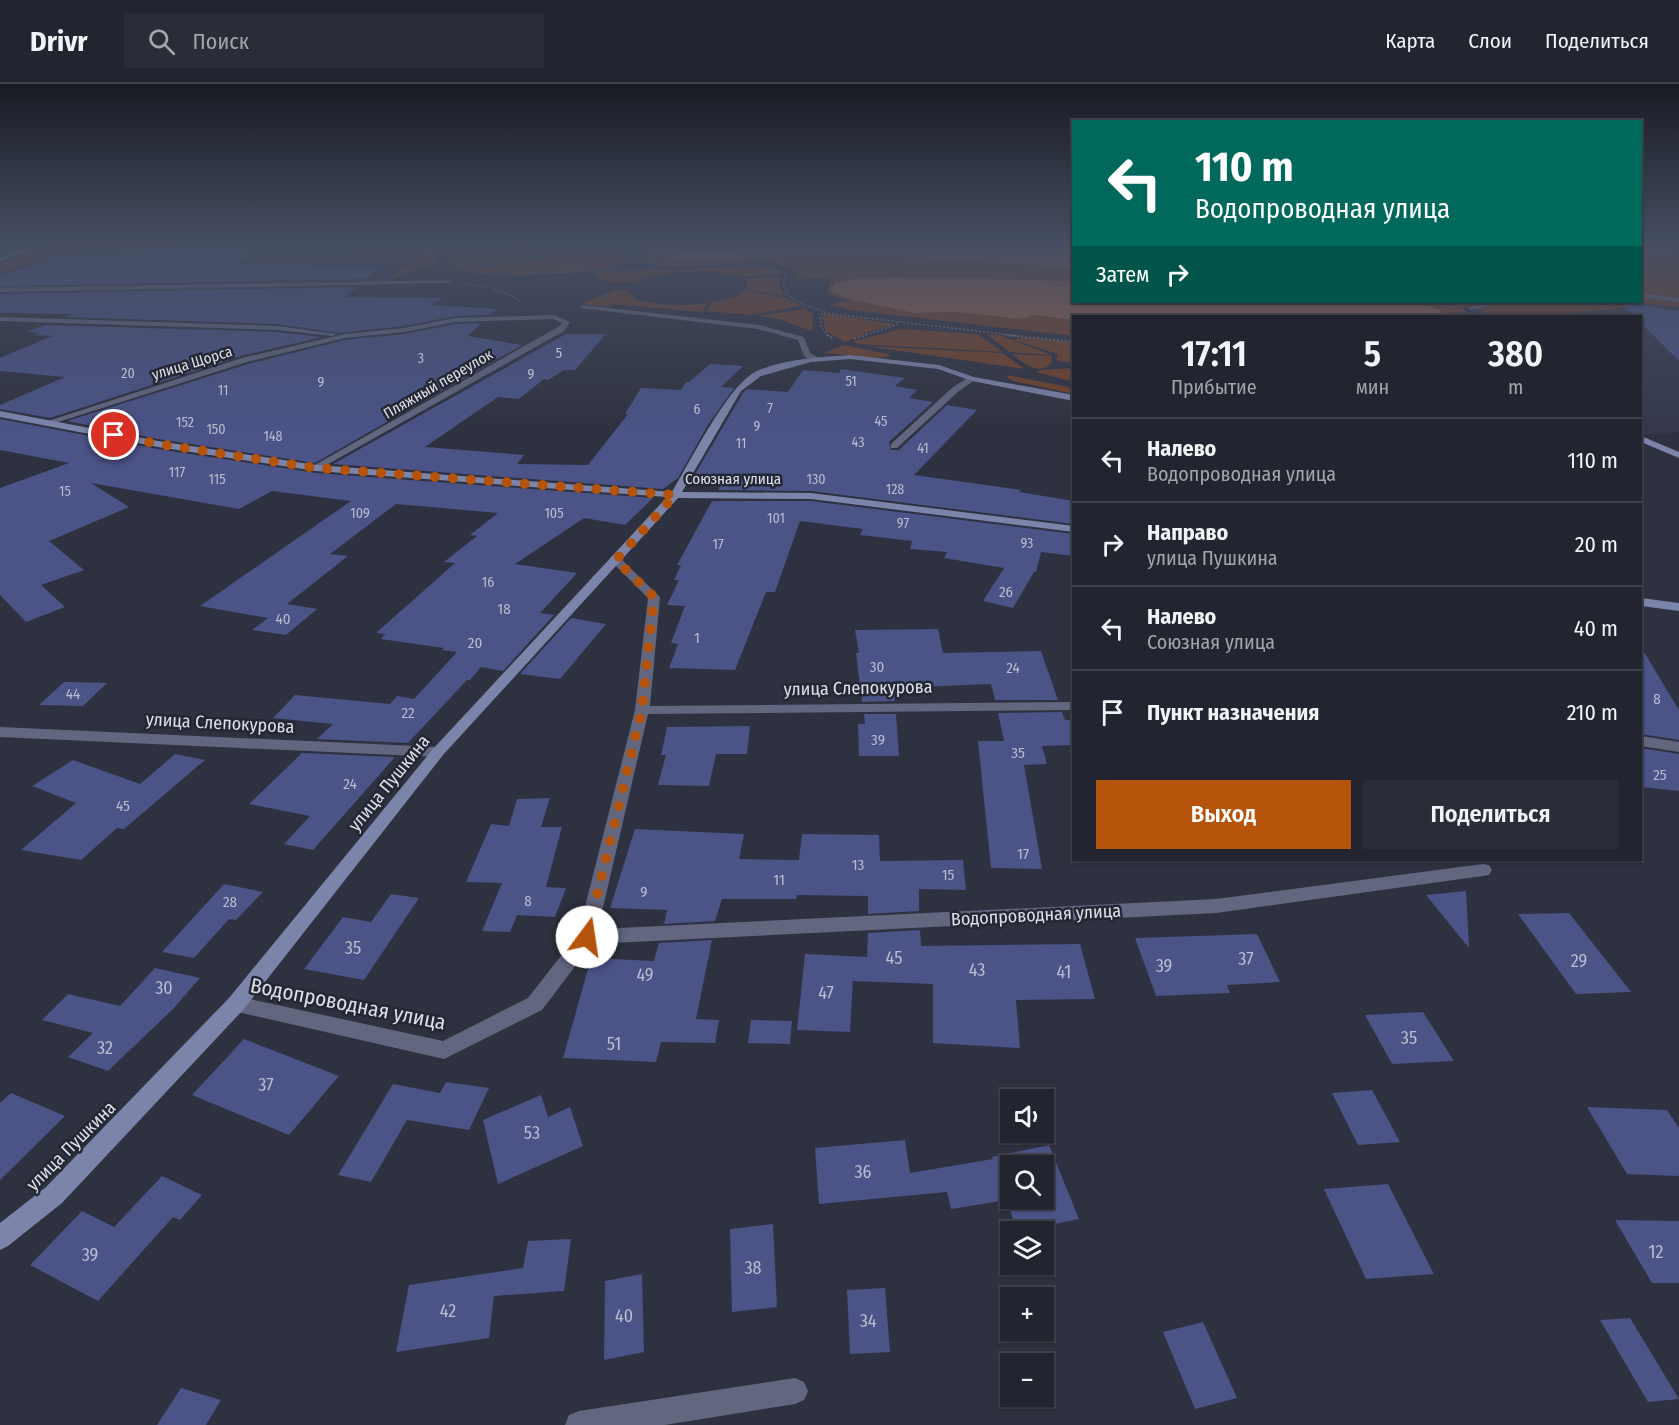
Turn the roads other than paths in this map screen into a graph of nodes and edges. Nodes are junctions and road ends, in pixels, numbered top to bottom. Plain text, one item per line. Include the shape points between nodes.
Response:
1 (582, 307) dead end
2 (1478, 307) edge
3 (1471, 308) dead end
4 (0, 319) edge
5 (563, 319) joint
6 (345, 336) junction
7 (812, 360) junction
8 (972, 379) junction
9 (1072, 398) edge
10 (0, 414) edge
11 (12, 416) junction
12 (0, 419) edge
13 (48, 422) junction
14 (1642, 439) edge
15 (894, 446) dead end
16 (1679, 455) edge
17 (316, 468) junction
18 (675, 495) junction
19 (1072, 529) edge
20 (616, 560) junction
21 (1642, 602) edge
22 (1679, 608) edge
23 (1072, 706) edge
24 (642, 710) junction
25 (0, 732) edge
26 (1642, 741) edge
27 (1679, 747) edge
28 (438, 752) junction
29 (1483, 870) dead end
30 (587, 937) junction
31 (236, 1004) junction
32 (0, 1238) edge
33 (795, 1391) dead end
34 (579, 1425) edge

1 - 7 street via 759,327 801,339
2 - 3 street
4 - 6 street, улица Щорса via 277,328
5 - 6 street, улица Щорса via 455,320
5 - 17 street, Пляжный переулок via 566,322 561,329
6 - 13 street, улица Щорса via 245,360
7 - 8 street, улица Пушкина via 850,357 908,363 939,367
7 - 18 street, улица Пушкина via 758,374 738,389
8 - 9 street, улица Пушкина
8 - 15 street
10 - 11 street, Союзная улица
11 - 12 street
11 - 13 street, Союзная улица
13 - 17 street, Союзная улица via 158,444
14 - 16 street
17 - 18 street, Союзная улица
18 - 19 street, Союзная улица via 811,496
18 - 20 street, улица Пушкина
20 - 24 street, Водопроводная улица via 654,597
20 - 28 street, улица Пушкина
21 - 22 street
23 - 24 street, улица Слепокурова
24 - 30 street, Водопроводная улица
25 - 28 street, улица Слепокурова
26 - 27 street
28 - 31 street, улица Пушкина
29 - 30 street, Водопроводная улица via 1216,906
30 - 31 street, Водопроводная улица via 536,1004 444,1050
31 - 32 street, улица Пушкина via 54,1195
33 - 34 street

